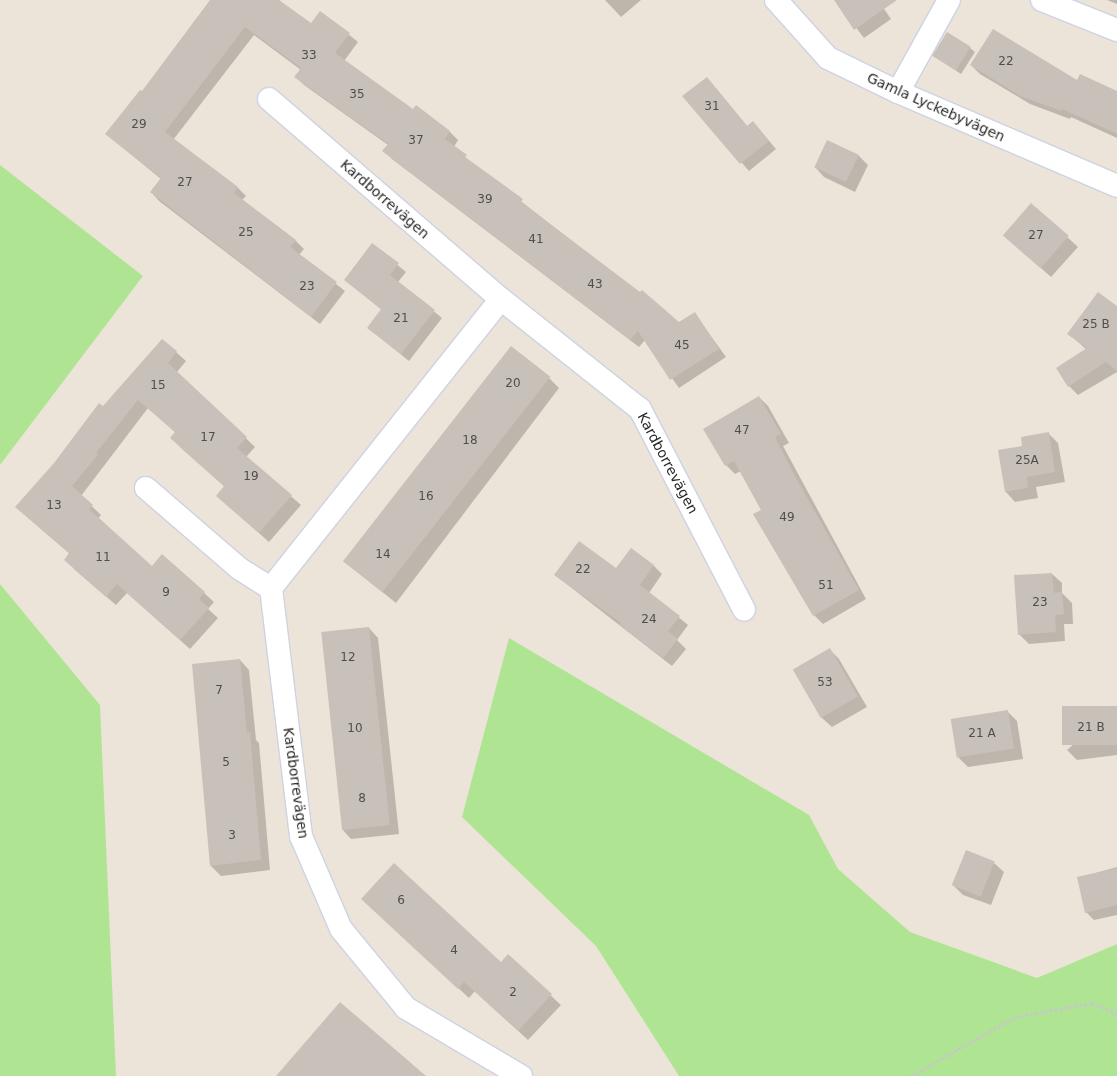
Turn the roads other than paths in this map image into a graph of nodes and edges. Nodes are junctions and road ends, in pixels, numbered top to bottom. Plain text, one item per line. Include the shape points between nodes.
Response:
1 (776, 0) edge
2 (949, 0) edge
3 (1042, 0) edge
4 (1117, 30) edge
5 (898, 92) junction
6 (269, 99) dead end
7 (1117, 186) edge
8 (501, 299) junction
9 (146, 488) dead end
10 (271, 588) junction
11 (744, 610) dead end
12 (521, 1076) edge

1 - 5 street, Gamla Lyckebyvägen via 828,58
2 - 5 street, Gamla Lyckebyvägen
3 - 4 street
5 - 7 street, Gamla Lyckebyvägen
6 - 8 street, Kardborrevägen
8 - 10 street
8 - 11 street, Kardborrevägen via 640,409
9 - 10 street via 240,569
10 - 12 street, Kardborrevägen via 301,836 341,929 406,1008

